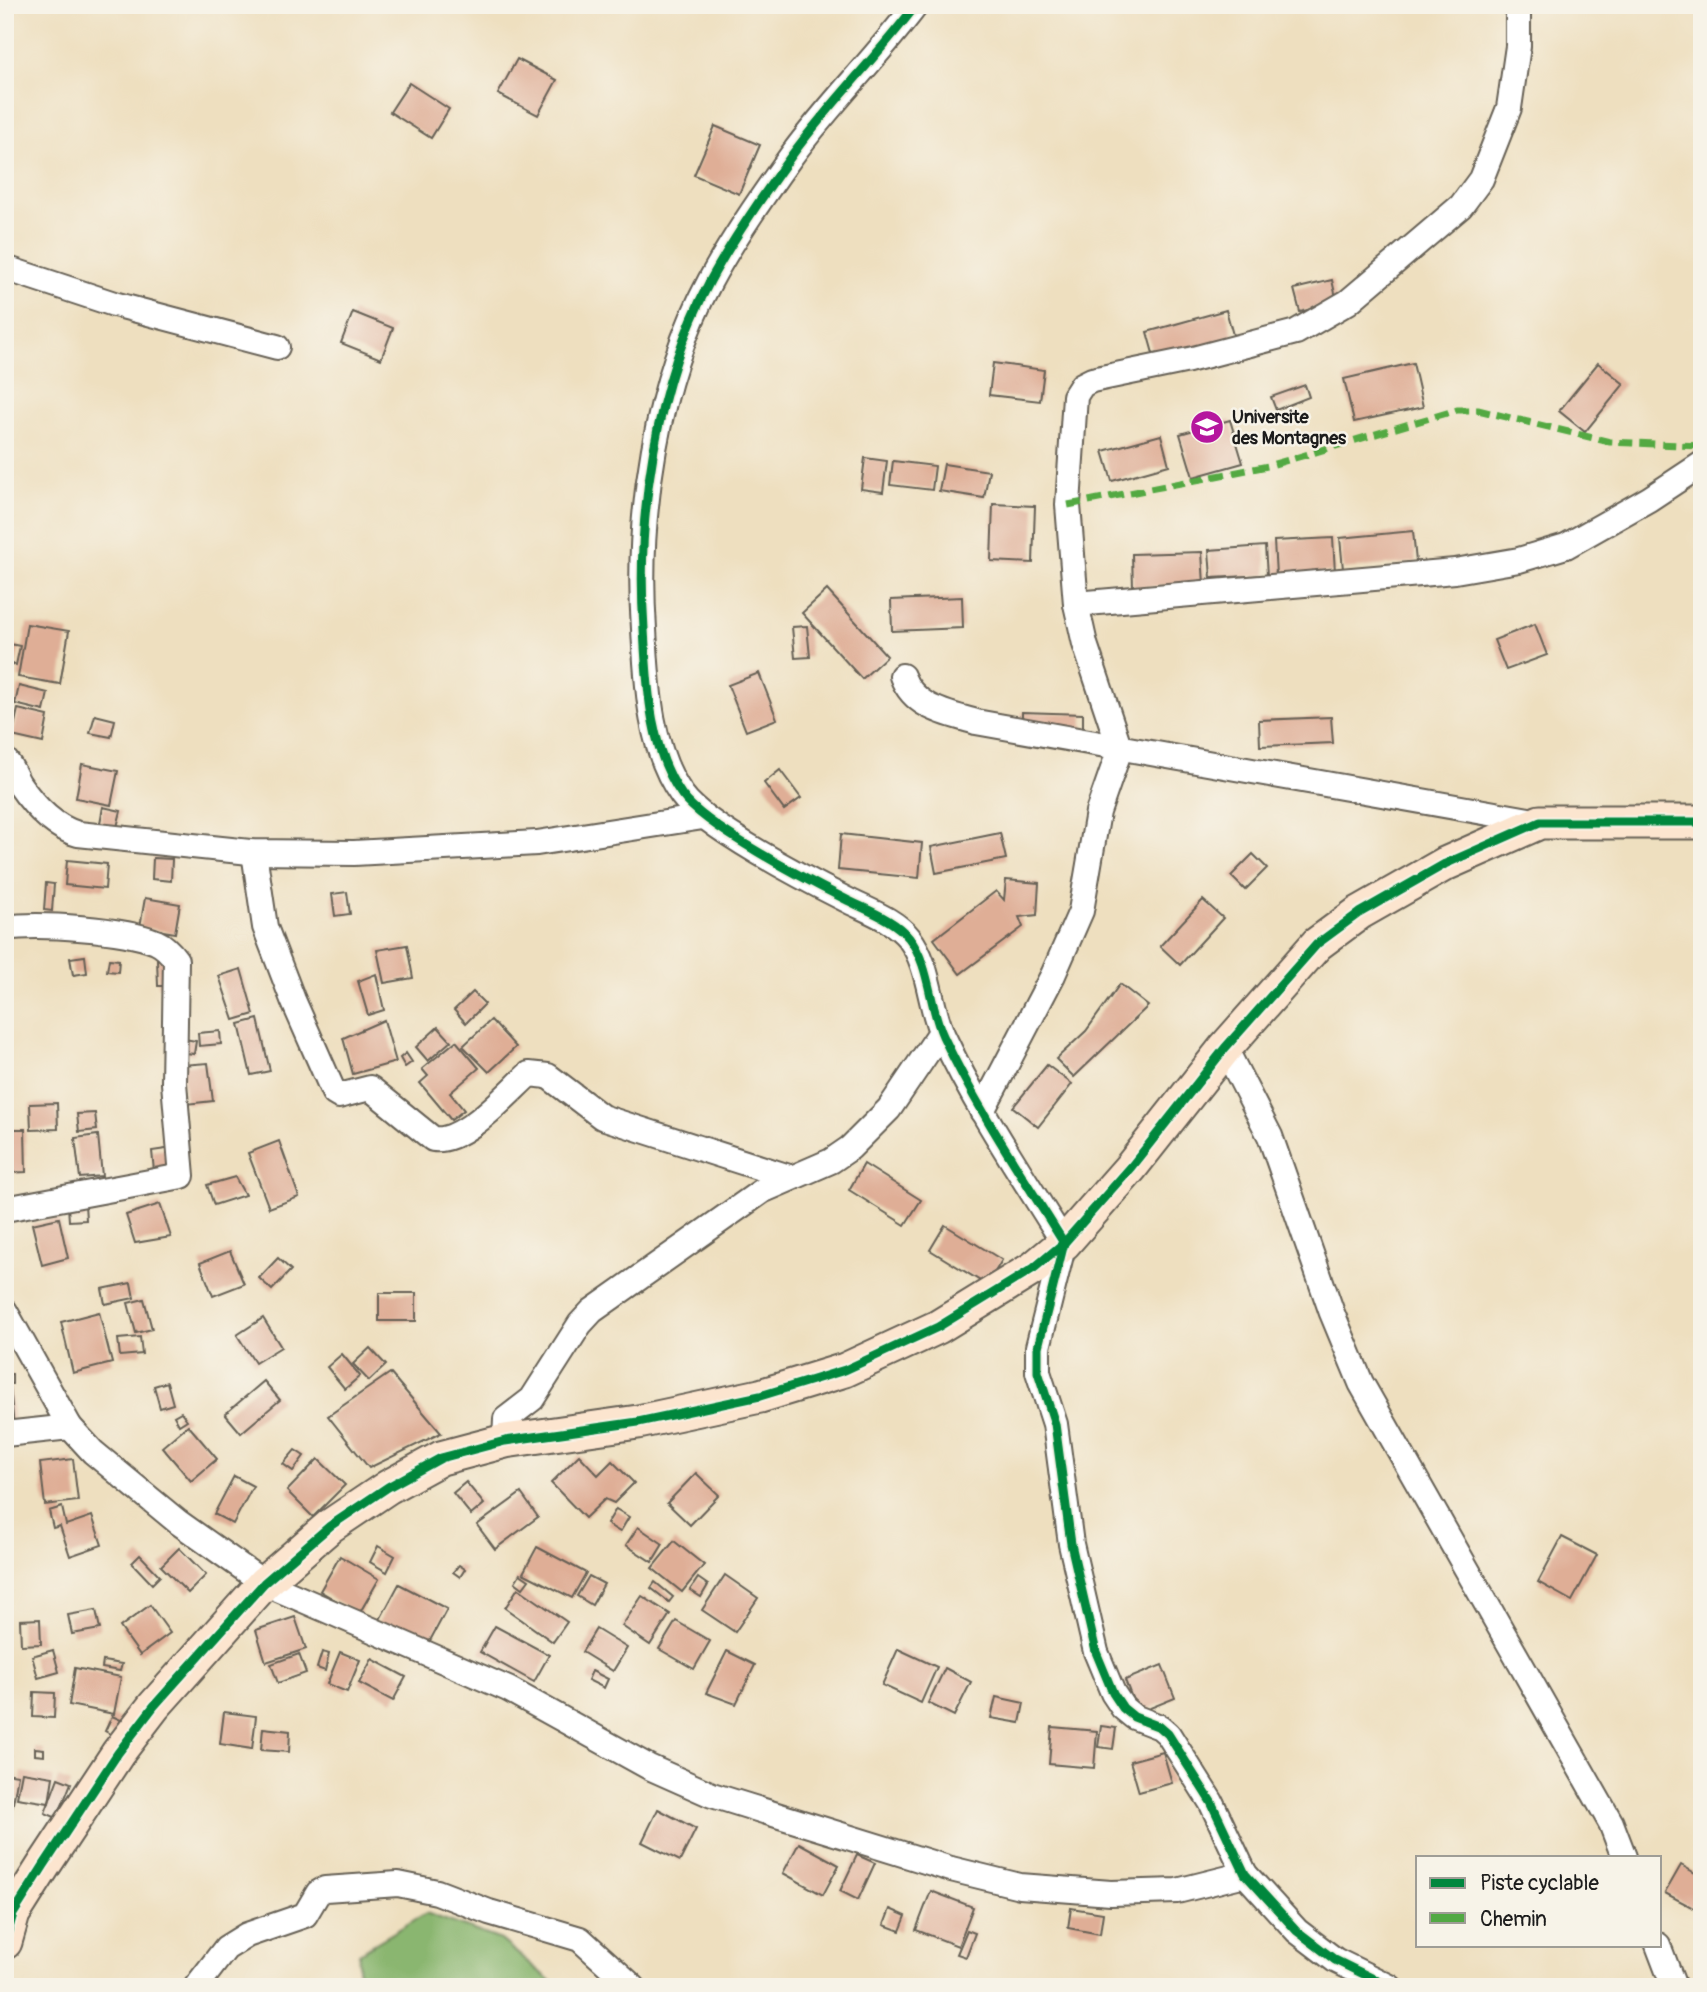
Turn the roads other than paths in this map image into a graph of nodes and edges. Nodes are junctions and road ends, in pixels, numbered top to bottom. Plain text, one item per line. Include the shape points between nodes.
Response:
1 (916, 5) edge
2 (1518, 5) edge
3 (5, 268) edge
4 (277, 347) dead end
5 (1702, 464) edge
6 (1076, 604) junction
7 (902, 676) dead end
8 (1120, 749) junction
9 (5, 760) edge
10 (703, 817) junction
11 (1540, 822) junction
12 (1702, 822) edge
13 (250, 852) junction
14 (5, 928) edge
15 (941, 1032) junction
16 (1225, 1048) junction
17 (982, 1111) junction
18 (789, 1177) junction
19 (5, 1209) edge
20 (1064, 1243) junction
21 (5, 1311) edge
22 (70, 1427) junction
23 (5, 1434) edge
24 (505, 1441) junction
25 (264, 1583) junction
26 (1624, 1856) edge
27 (1245, 1874) junction
28 (5, 1942) edge
29 (1658, 1946) edge
30 (196, 1987) edge
31 (633, 1987) edge
32 (1390, 1987) edge
33 (1674, 1987) edge

1 - 10 street via 792,155 710,281 682,346 652,456 641,536 648,696 664,758 682,795
2 - 6 street via 1518,46 1509,108 1480,179 1461,206 1348,302 1296,332 1082,385 1075,396 1068,505
3 - 4 street via 114,304
5 - 6 street via 1566,546 1519,560 1441,572
6 - 8 street
7 - 8 street via 918,701 943,712
8 - 11 street
8 - 17 street via 1098,812 1081,911
9 - 13 street via 19,784 62,830
10 - 13 street via 537,843 354,853
10 - 15 street via 907,935
11 - 12 street
11 - 16 street via 1445,864 1359,912 1317,944
13 - 18 street via 255,859 265,927 334,1093 339,1096 370,1088 433,1139 442,1141 459,1135 529,1074 538,1073 602,1116
14 - 19 street via 78,929 149,940 170,951 176,960 174,1083 182,1176
15 - 17 street
15 - 18 street via 889,1109 850,1148 831,1161
16 - 20 street
16 - 26 street via 1270,1136 1361,1382 1591,1787
17 - 20 street
18 - 24 street via 762,1191 592,1311 532,1398 506,1419
20 - 24 street via 1034,1268 938,1327 845,1370 760,1396 666,1416
20 - 27 street via 1038,1347 1038,1372 1055,1424 1071,1544 1096,1652 1123,1708 1168,1734 1211,1802
21 - 22 street
22 - 23 street
22 - 25 street via 93,1452 178,1521
24 - 25 street via 441,1458 388,1487 330,1526
25 - 27 street via 508,1689 649,1768 712,1795 951,1869 1020,1886 1111,1893 1177,1891
25 - 28 street via 118,1753 13,1914
27 - 32 street via 1281,1915 1335,1960
29 - 33 street
30 - 31 street via 226,1948 247,1935 305,1915 325,1889 397,1884 438,1892 580,1939

